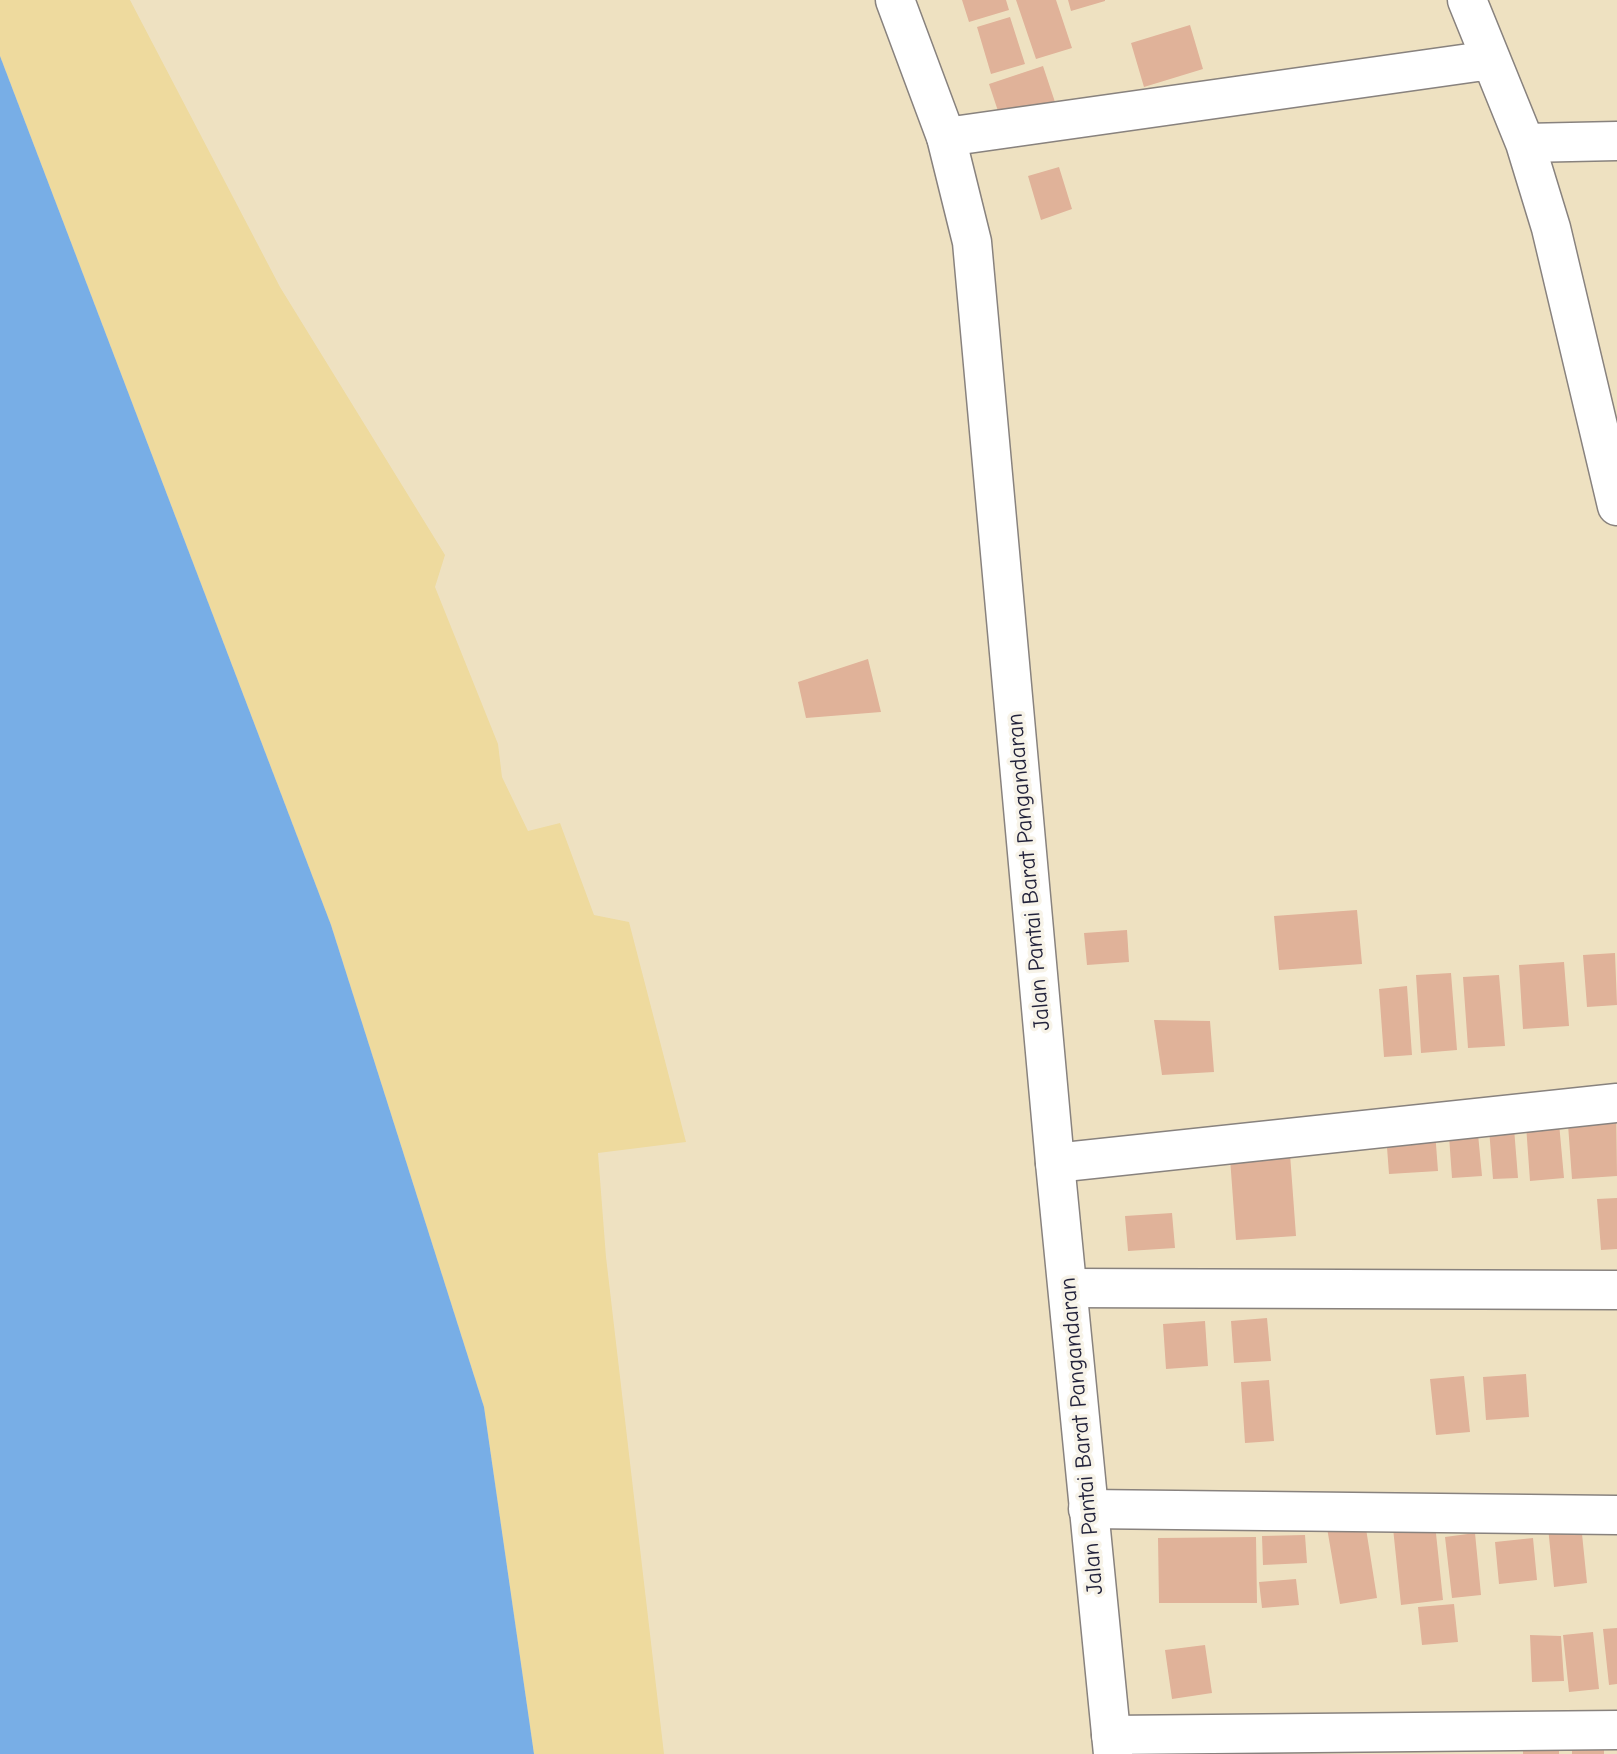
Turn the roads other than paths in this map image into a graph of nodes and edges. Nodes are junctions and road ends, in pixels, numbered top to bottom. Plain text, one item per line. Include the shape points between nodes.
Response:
1 (895, 0) edge
2 (1467, 0) edge
3 (1491, 60) junction
4 (946, 137) junction
5 (1617, 141) edge
6 (1525, 143) junction
7 (1617, 506) edge
8 (1617, 1103) edge
9 (1055, 1163) junction
10 (1068, 1289) junction
11 (1617, 1290) edge
12 (1088, 1509) junction
13 (1617, 1515) edge
14 (1617, 1730) edge
15 (1112, 1744) edge

1 - 4 street, Jalan Pantai Barat Pangandaran
2 - 3 street
3 - 4 street
3 - 6 street
4 - 9 street, Jalan Pantai Barat Pangandaran via 972,242
5 - 6 street
6 - 7 street
8 - 9 street
9 - 10 street, Jalan Pantai Barat Pangandaran
10 - 11 street
10 - 12 street, Jalan Pantai Barat Pangandaran
12 - 13 street
12 - 15 street, Jalan Pantai Barat Pangandaran
14 - 15 street

